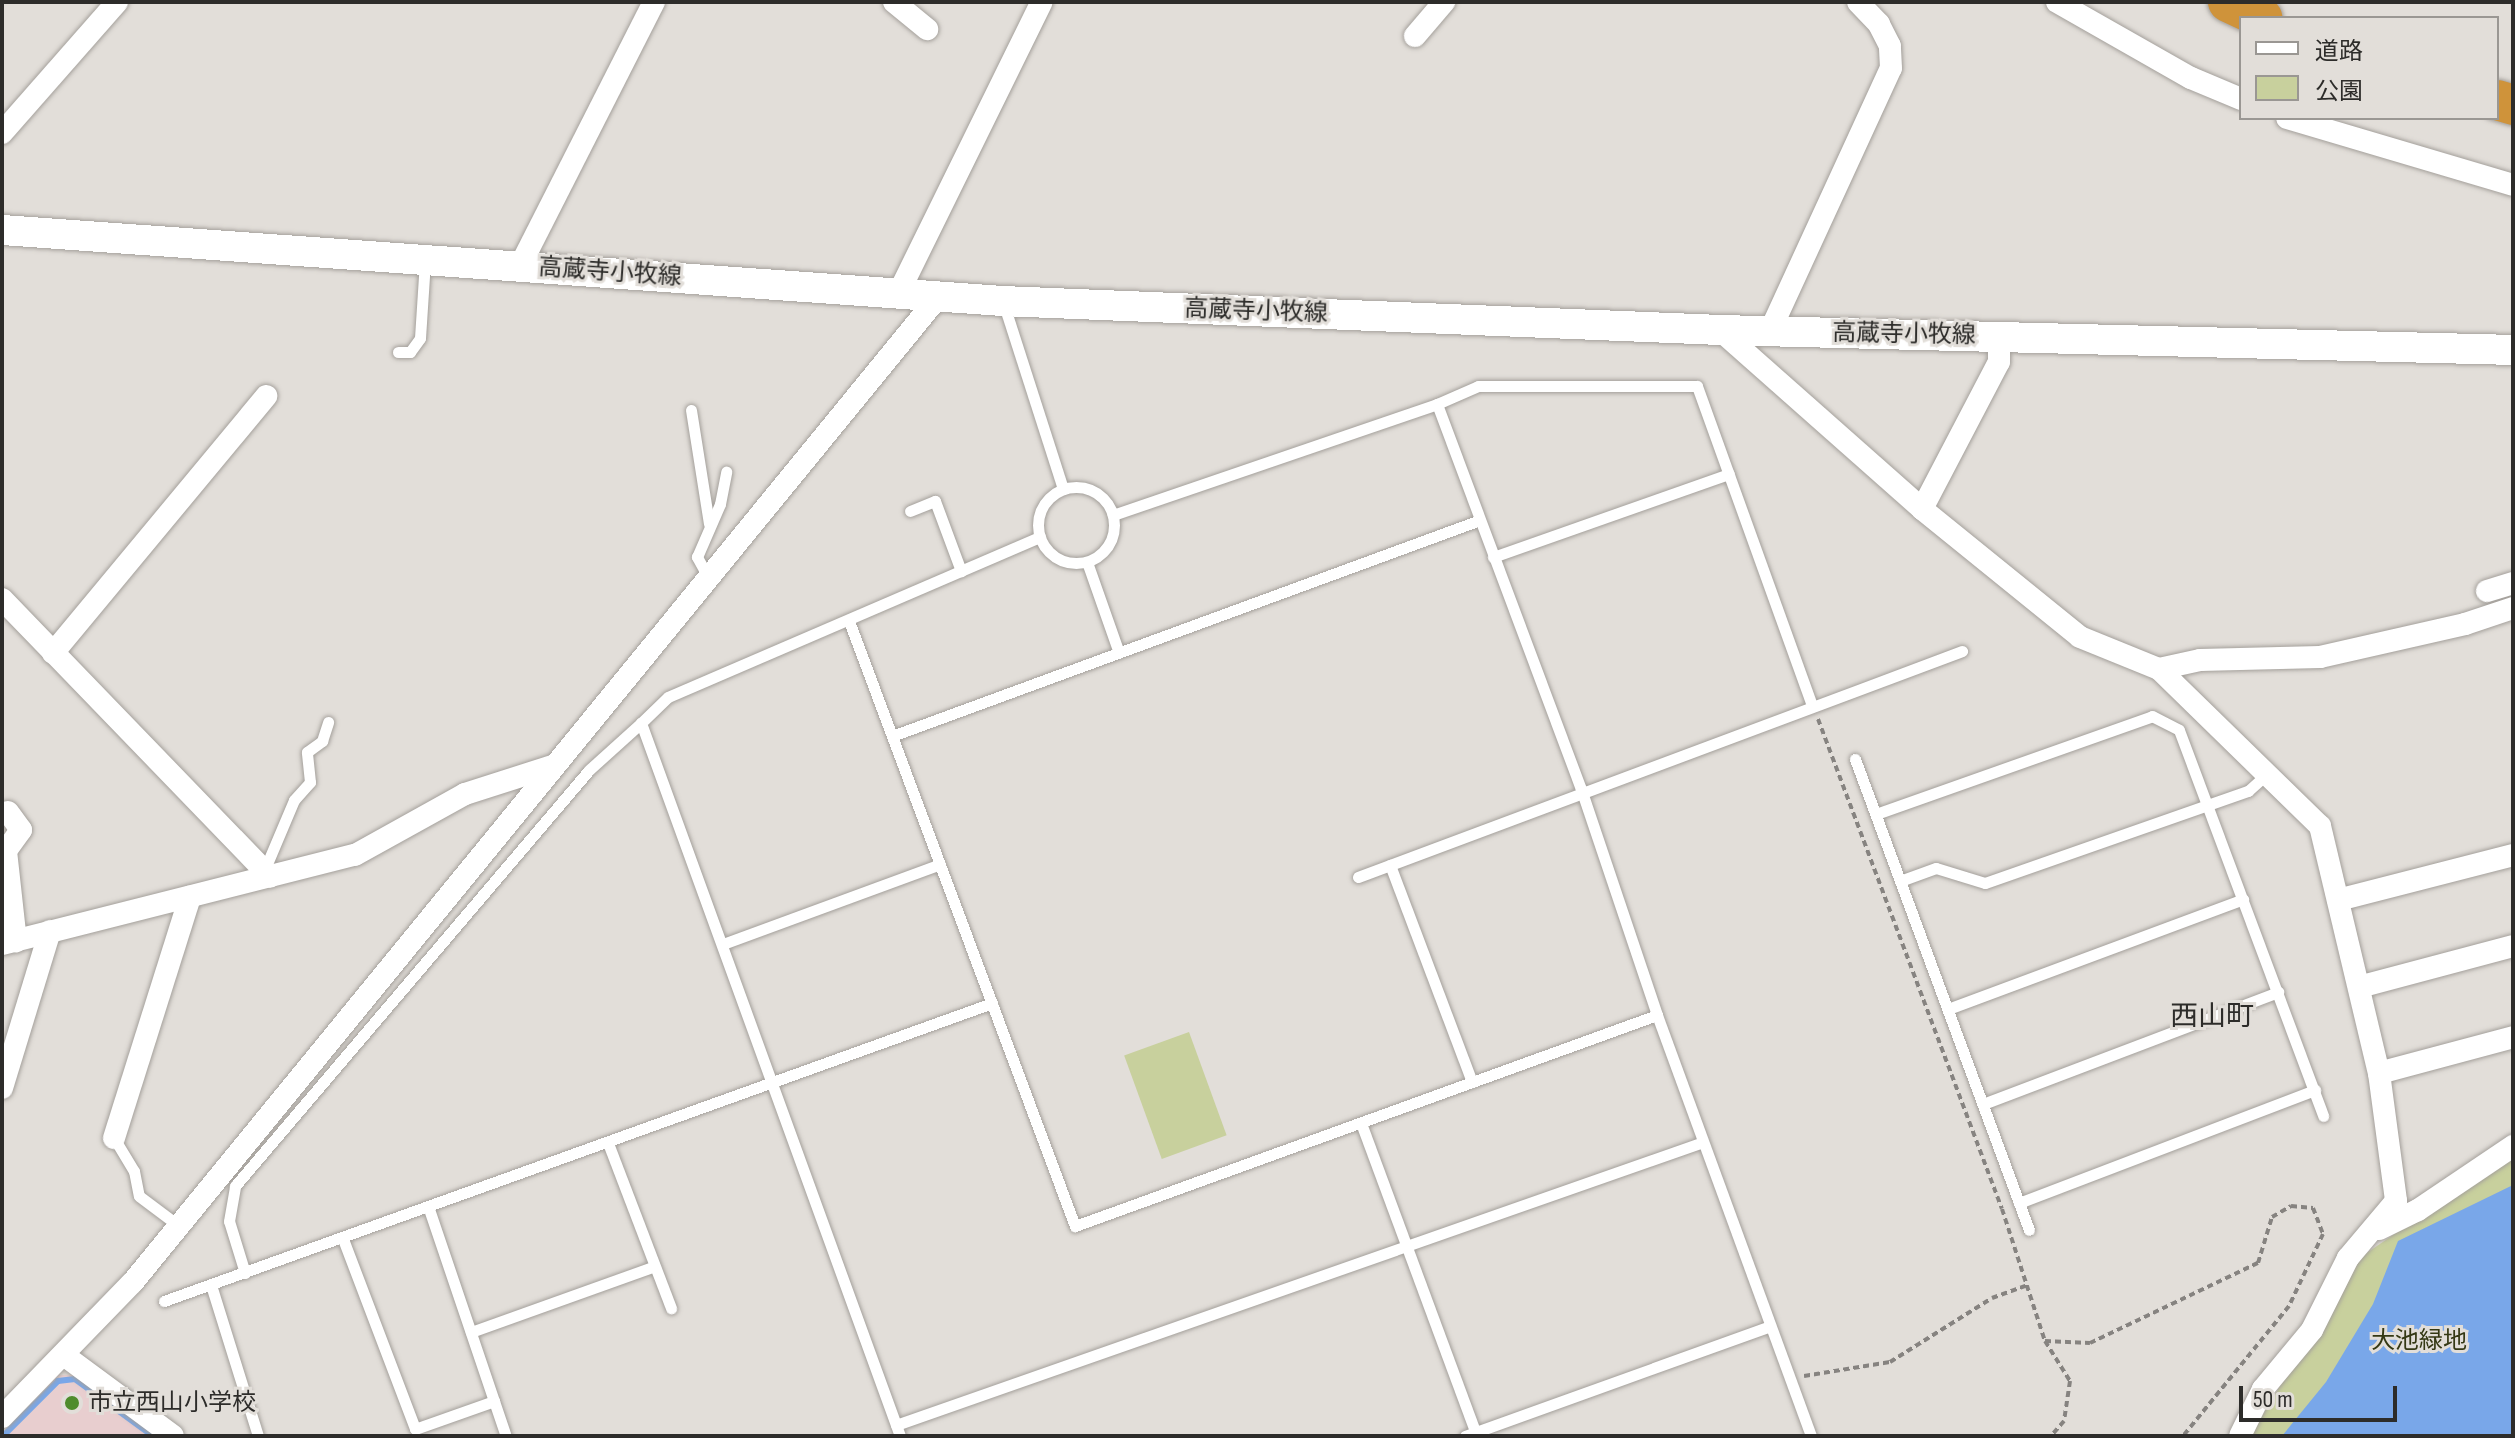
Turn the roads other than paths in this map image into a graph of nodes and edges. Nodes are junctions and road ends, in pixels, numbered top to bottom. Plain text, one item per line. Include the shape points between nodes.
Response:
1 (117, 2) edge
2 (654, 2) edge
3 (894, 2) edge
4 (1042, 2) edge
5 (1444, 2) edge
6 (1858, 2) edge
7 (2057, 2) edge
8 (2228, 2) edge
9 (2259, 16) edge
10 (927, 29) dead end
11 (1415, 36) dead end
12 (2239, 98) edge
13 (2294, 120) edge
14 (2, 133) edge
15 (2513, 185) edge
16 (2, 230) edge
17 (425, 259) junction
18 (520, 266) junction
19 (899, 292) junction
20 (939, 296) junction
21 (1002, 301) junction
22 (1720, 330) junction
23 (1770, 331) junction
24 (1999, 337) junction
25 (2513, 350) edge
26 (398, 352) dead end
27 (266, 396) dead end
28 (1437, 404) junction
29 (691, 410) dead end
30 (726, 472) dead end
31 (1729, 474) junction
32 (1063, 489) junction
33 (1922, 509) junction
34 (910, 511) dead end
35 (1113, 515) junction
36 (1480, 520) junction
37 (709, 524) junction
38 (1040, 537) junction
39 (1493, 557) junction
40 (1087, 562) junction
41 (961, 571) junction
42 (707, 575) junction
43 (2513, 583) edge
44 (2487, 591) dead end
45 (2, 599) edge
46 (2513, 608) edge
47 (849, 621) junction
48 (1962, 651) dead end
49 (53, 653) junction
50 (1119, 653) junction
51 (2159, 669) junction
52 (1812, 705) junction
53 (328, 722) dead end
54 (641, 723) junction
55 (892, 736) junction
56 (1855, 759) dead end
57 (552, 766) junction
58 (2267, 774) junction
59 (1581, 789) junction
60 (2207, 803) junction
61 (8, 812) dead end
62 (1876, 814) junction
63 (2513, 855) edge
64 (940, 864) junction
65 (1390, 865) junction
66 (267, 874) junction
67 (1358, 877) dead end
68 (1900, 881) junction
69 (190, 897) junction
70 (2243, 899) junction
71 (2338, 900) junction
72 (50, 931) junction
73 (9, 942) edge
74 (723, 944) junction
75 (2513, 946) edge
76 (2359, 987) junction
77 (2278, 992) junction
78 (992, 1003) junction
79 (1948, 1009) junction
80 (1657, 1015) junction
81 (2513, 1037) edge
82 (2379, 1073) junction
83 (775, 1082) junction
84 (1472, 1082) junction
85 (2, 1088) edge
86 (2315, 1090) junction
87 (1983, 1104) junction
88 (2323, 1116) dead end
89 (1361, 1123) junction
90 (114, 1138) joint
91 (1703, 1142) junction
92 (608, 1143) junction
93 (2513, 1146) edge
94 (2019, 1203) junction
95 (429, 1209) junction
96 (179, 1226) junction
97 (2378, 1229) junction
98 (2029, 1230) dead end
99 (343, 1239) junction
100 (1407, 1246) junction
101 (655, 1266) junction
102 (245, 1273) junction
103 (211, 1285) junction
104 (164, 1301) dead end
105 (671, 1308) dead end
106 (1770, 1326) junction
107 (471, 1332) junction
108 (65, 1356) junction
109 (494, 1401) junction
110 (2, 1417) edge
111 (898, 1430) edge
112 (428, 1431) edge
113 (1472, 1435) edge
114 (173, 1436) edge
115 (258, 1436) edge
116 (506, 1436) edge
117 (1811, 1436) edge
118 (2240, 1436) edge

1 - 14 street
2 - 18 street
3 - 10 street
4 - 19 street
5 - 11 street
6 - 23 street via 1885,35 1891,68
7 - 12 street via 2191,78
8 - 9 highway
13 - 15 street
16 - 17 main road, 高蔵寺小牧線
17 - 18 main road, 高蔵寺小牧線
17 - 26 lane via 420,338 410,352
18 - 19 main road, 高蔵寺小牧線
19 - 20 main road, 高蔵寺小牧線
20 - 21 main road, 高蔵寺小牧線
20 - 42 street
21 - 22 main road, 高蔵寺小牧線
21 - 32 lane
22 - 23 main road, 高蔵寺小牧線
22 - 33 street
23 - 24 main road, 高蔵寺小牧線
24 - 25 main road, 高蔵寺小牧線
24 - 33 street via 1999,362
27 - 49 street
28 - 31 lane via 1478,386 1697,386
28 - 35 lane
28 - 36 lane
29 - 37 lane
30 - 37 lane
31 - 39 lane
31 - 52 lane
32 - 35 lane via 1094,491
32 - 38 lane via 1042,509
33 - 51 street via 2080,637
34 - 41 lane via 935,501
35 - 40 lane via 1110,543
36 - 39 lane
36 - 50 lane
37 - 42 lane via 697,557
38 - 40 lane via 1058,558
38 - 41 lane
39 - 59 lane
40 - 50 lane
41 - 47 lane
42 - 57 street
43 - 44 street
45 - 49 street
46 - 51 street via 2320,657 2200,660
47 - 54 lane via 668,697
47 - 55 lane
48 - 52 lane
49 - 66 street
50 - 55 lane
51 - 58 street
52 - 59 lane
53 - 66 lane via 322,741 307,752 310,782 294,800
54 - 74 lane
54 - 102 lane via 589,770 235,1186 229,1221
55 - 64 lane
56 - 62 lane
57 - 66 street via 465,794 355,855
57 - 96 street
58 - 60 lane via 2248,791
58 - 71 street via 2320,826
59 - 65 lane
59 - 80 lane
60 - 62 lane via 2179,730 2152,716
60 - 68 lane via 1985,883 1936,868
60 - 70 lane
61 - 73 street via 21,830 6,851
62 - 68 lane
63 - 71 street
64 - 74 lane
64 - 78 lane
65 - 67 lane
65 - 84 lane
66 - 69 street
68 - 79 lane
69 - 72 street
69 - 90 street
70 - 77 lane
70 - 79 lane
71 - 76 street
72 - 73 street
72 - 85 street
74 - 83 lane
75 - 76 street
76 - 82 street
77 - 86 lane
77 - 87 lane
78 - 83 lane
78 - 89 lane via 1075,1226
79 - 87 lane
80 - 84 lane
80 - 91 lane
81 - 82 street
82 - 97 street via 2396,1201
83 - 92 lane
83 - 111 lane
84 - 89 lane
86 - 88 lane
86 - 94 lane
87 - 94 lane
89 - 100 lane
90 - 96 lane via 134,1171 139,1196
91 - 100 lane
91 - 106 lane
92 - 95 lane
92 - 101 lane
93 - 97 street via 2418,1210
94 - 98 lane
95 - 99 lane
95 - 107 lane
96 - 108 street
97 - 118 street via 2348,1258 2312,1330 2263,1389
99 - 102 lane
99 - 112 lane via 415,1429
100 - 111 lane
100 - 113 lane
101 - 105 lane
101 - 107 lane
102 - 103 lane
103 - 104 lane
103 - 115 lane
106 - 113 lane
106 - 117 lane
107 - 109 lane
108 - 110 street
108 - 114 street
109 - 112 lane
109 - 116 lane

